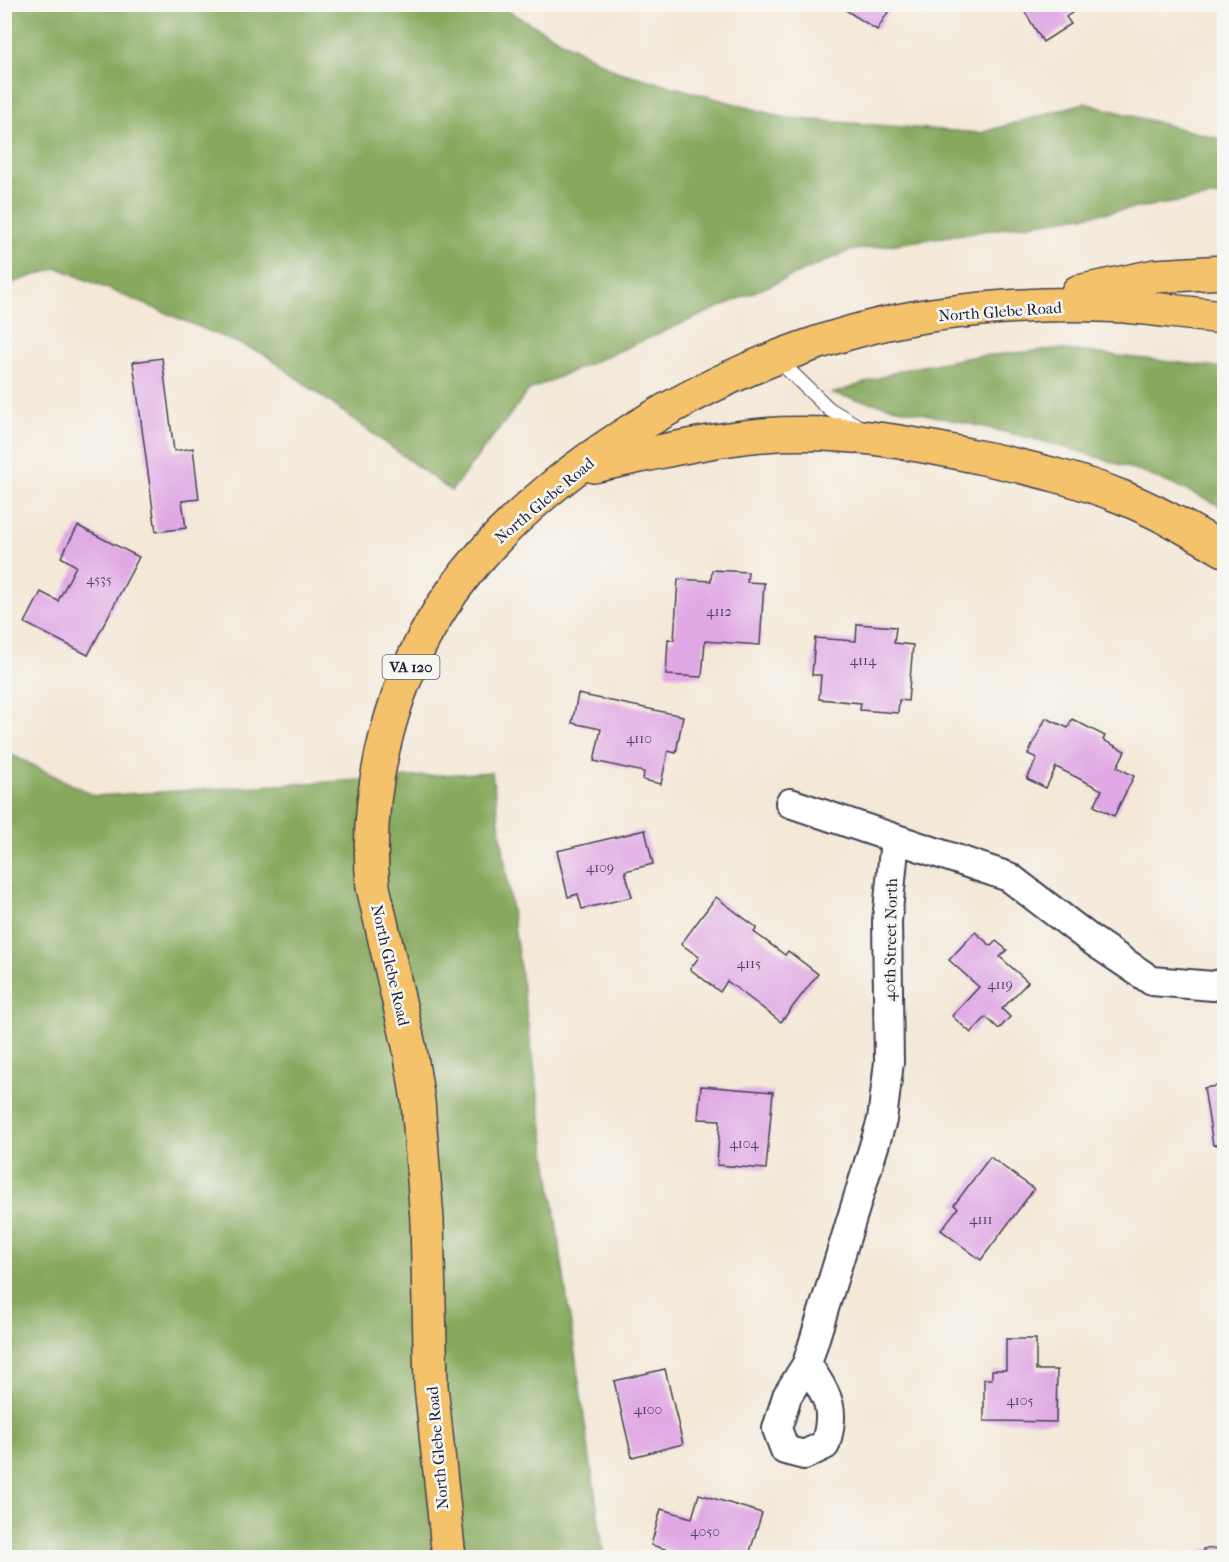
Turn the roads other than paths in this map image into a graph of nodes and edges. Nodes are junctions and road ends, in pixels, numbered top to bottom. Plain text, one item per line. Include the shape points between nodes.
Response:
1 (1224, 272) edge
2 (999, 308) junction
3 (1181, 313) junction
4 (1224, 317) edge
5 (1224, 330) edge
6 (775, 357) junction
7 (882, 438) junction
8 (577, 470) junction
9 (1224, 550) edge
10 (790, 802) dead end
11 (895, 838) junction
12 (1224, 983) edge
13 (807, 1364) dead end
14 (449, 1557) edge

1 - 2 main road via 1155,276
2 - 3 main road, North Glebe Road / VA 120 via 1097,305
2 - 6 main road, North Glebe Road / VA 120 via 900,321
3 - 4 main road, North Glebe Road / VA 120
3 - 5 main road, North Glebe Road / VA 120
6 - 7 lane via 835,413
6 - 8 main road, North Glebe Road / VA 120 via 670,408
7 - 8 main road via 800,434 731,438
7 - 9 main road via 1020,466 1094,487 1157,513
8 - 14 main road, North Glebe Road / VA 120 via 499,535 460,580 438,614 418,651 397,705 378,772 372,818 373,887 410,1050 424,1156 431,1386
10 - 11 street
11 - 12 street via 1009,877 1152,981 1213,986
11 - 13 street, 40th Street North via 887,921 889,1062 882,1120

